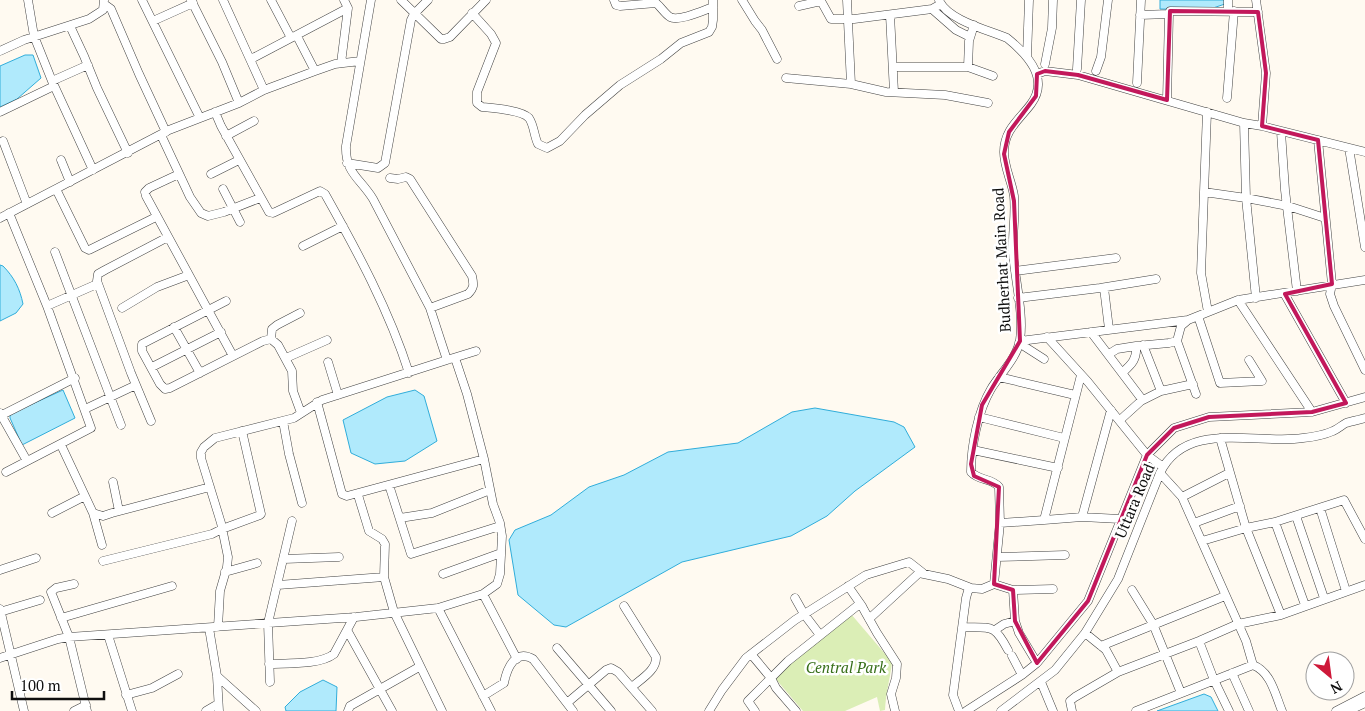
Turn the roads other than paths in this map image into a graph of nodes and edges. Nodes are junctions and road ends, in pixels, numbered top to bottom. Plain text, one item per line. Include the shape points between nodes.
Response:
1 (142, 0) edge
2 (223, 0) edge
3 (271, 0) edge
4 (344, 0) edge
5 (371, 0) edge
6 (401, 0) edge
7 (428, 0) edge
8 (486, 0) edge
9 (614, 0) edge
10 (742, 0) edge
11 (848, 0) edge
12 (1029, 0) edge
13 (1053, 0) edge
14 (1081, 0) edge
15 (1108, 0) edge
16 (1141, 0) edge
17 (1228, 0) edge
18 (1256, 0) edge
19 (30, 1) edge
20 (821, 1) edge
21 (104, 2) edge
22 (192, 2) edge
23 (940, 2) edge
24 (713, 4) edge
25 (799, 6) dead end
26 (348, 8) junction
27 (932, 9) junction
28 (1231, 11) junction
29 (1258, 12) junction
30 (472, 13) junction
31 (414, 14) junction
32 (1169, 14) junction
33 (890, 15) junction
34 (1140, 15) junction
35 (849, 18) junction
36 (153, 21) junction
37 (974, 25) junction
38 (70, 26) junction
39 (34, 36) junction
40 (970, 37) junction
41 (294, 38) junction
42 (0, 51) edge
43 (249, 57) junction
44 (1027, 57) junction
45 (777, 59) dead end
46 (360, 61) junction
47 (341, 63) junction
48 (1045, 64) dead end
49 (88, 65) junction
50 (893, 67) junction
51 (968, 67) junction
52 (1078, 69) dead end
53 (314, 71) junction
54 (1096, 71) dead end
55 (1037, 74) junction
56 (993, 76) dead end
57 (786, 78) dead end
58 (53, 83) junction
59 (1137, 83) dead end
60 (851, 84) junction
61 (264, 90) junction
62 (894, 92) junction
63 (1227, 98) dead end
64 (1167, 100) junction
65 (239, 103) junction
66 (988, 103) dead end
67 (0, 112) edge
68 (216, 112) junction
69 (1207, 112) junction
70 (200, 118) junction
71 (254, 121) dead end
72 (1244, 123) junction
73 (1262, 126) junction
74 (1281, 132) junction
75 (164, 133) junction
76 (226, 136) junction
77 (1318, 140) junction
78 (2, 141) dead end
79 (1349, 148) junction
80 (1365, 152) edge
81 (128, 153) junction
82 (61, 160) dead end
83 (239, 160) junction
84 (347, 163) junction
85 (93, 170) junction
86 (179, 174) junction
87 (210, 174) dead end
88 (390, 178) dead end
89 (70, 182) junction
90 (56, 189) junction
91 (223, 190) dead end
92 (1204, 192) junction
93 (260, 198) junction
94 (1246, 198) junction
95 (27, 204) junction
96 (1288, 206) junction
97 (233, 208) junction
98 (9, 213) junction
99 (156, 217) junction
100 (0, 218) edge
101 (1325, 218) junction
102 (240, 222) dead end
103 (343, 226) junction
104 (168, 237) junction
105 (303, 246) dead end
106 (1365, 247) edge
107 (55, 252) dead end
108 (1116, 258) dead end
109 (1015, 271) junction
110 (189, 275) junction
111 (1156, 278) dead end
112 (1365, 280) edge
113 (97, 284) junction
114 (1332, 284) junction
115 (1104, 288) junction
116 (1297, 291) junction
117 (1284, 292) junction
118 (72, 295) junction
119 (1018, 298) junction
120 (1256, 298) junction
121 (1238, 300) junction
122 (226, 301) dead end
123 (47, 306) junction
124 (122, 308) dead end
125 (430, 308) junction
126 (209, 309) junction
127 (1208, 312) junction
128 (300, 313) dead end
129 (1198, 316) junction
130 (1188, 320) junction
131 (174, 327) junction
132 (1109, 329) junction
133 (221, 332) junction
134 (1091, 332) junction
135 (1047, 338) junction
136 (271, 339) junction
137 (327, 340) dead end
138 (1177, 341) junction
139 (1019, 342) junction
140 (1139, 346) junction
141 (186, 349) junction
142 (476, 350) dead end
143 (1109, 354) junction
144 (233, 356) junction
145 (286, 358) junction
146 (451, 359) junction
147 (1044, 359) dead end
148 (1249, 360) dead end
149 (328, 362) dead end
150 (152, 367) junction
151 (1365, 370) edge
152 (1123, 372) junction
153 (200, 373) junction
154 (409, 373) junction
155 (1081, 376) junction
156 (999, 377) junction
157 (74, 378) junction
158 (1192, 384) junction
159 (136, 385) junction
160 (1160, 390) junction
161 (1196, 394) dead end
162 (338, 395) junction
163 (1075, 395) junction
164 (1365, 397) edge
165 (110, 398) junction
166 (1141, 401) junction
167 (317, 402) junction
168 (1346, 404) junction
169 (85, 409) junction
170 (1111, 410) junction
171 (1312, 412) junction
172 (301, 413) junction
173 (1, 414) edge
174 (979, 417) junction
175 (1365, 418) edge
176 (282, 420) junction
177 (1120, 420) junction
178 (151, 421) dead end
179 (121, 425) dead end
180 (242, 431) junction
181 (1064, 438) junction
182 (1220, 438) junction
183 (61, 445) junction
184 (973, 450) junction
185 (1147, 455) junction
186 (484, 459) junction
187 (27, 461) junction
188 (1058, 468) junction
189 (1161, 470) junction
190 (6, 472) dead end
191 (1229, 473) junction
192 (113, 482) dead end
193 (389, 486) junction
194 (210, 488) junction
195 (490, 490) junction
196 (358, 495) junction
197 (85, 496) junction
198 (1182, 497) junction
199 (302, 503) dead end
200 (1240, 506) junction
201 (1320, 508) junction
202 (120, 511) junction
203 (52, 513) dead end
204 (94, 513) junction
205 (1296, 516) junction
206 (1082, 517) junction
207 (400, 518) junction
208 (1120, 519) junction
209 (1044, 520) junction
210 (292, 521) dead end
211 (1275, 522) junction
212 (1000, 523) junction
213 (1194, 523) junction
214 (500, 526) junction
215 (1246, 528) junction
216 (222, 529) junction
217 (1365, 539) edge
218 (1202, 541) junction
219 (102, 545) dead end
220 (501, 553) junction
221 (1065, 555) dead end
222 (339, 557) dead end
223 (997, 557) junction
224 (36, 558) dead end
225 (284, 559) junction
226 (103, 561) dead end
227 (257, 563) dead end
228 (0, 570) edge
229 (225, 572) junction
230 (444, 574) dead end
231 (926, 574) junction
232 (384, 577) junction
233 (74, 584) dead end
234 (994, 584) junction
235 (278, 585) junction
236 (1365, 585) edge
237 (172, 586) dead end
238 (848, 586) junction
239 (971, 588) junction
240 (1053, 589) dead end
241 (1012, 590) junction
242 (1132, 590) dead end
243 (1346, 591) junction
244 (483, 594) junction
245 (1225, 596) junction
246 (1324, 598) junction
247 (40, 600) dead end
248 (1305, 605) junction
249 (624, 606) dead end
250 (799, 606) junction
251 (862, 606) junction
252 (438, 608) junction
253 (0, 611) edge
254 (394, 612) junction
255 (1281, 615) junction
256 (354, 617) junction
257 (61, 618) junction
258 (869, 619) junction
259 (1015, 621) junction
260 (268, 623) junction
261 (1153, 624) junction
262 (1238, 624) junction
263 (218, 627) junction
264 (963, 627) junction
265 (209, 628) junction
266 (347, 630) junction
267 (995, 630) junction
268 (1085, 633) junction
269 (108, 635) junction
270 (820, 636) junction
271 (68, 638) junction
272 (1199, 641) junction
273 (1101, 646) junction
274 (557, 648) dead end
275 (12, 654) junction
276 (751, 654) junction
277 (1165, 654) junction
278 (0, 658) edge
279 (517, 659) junction
280 (1037, 663) junction
281 (269, 664) junction
282 (1253, 665) junction
283 (419, 667) junction
284 (1118, 672) junction
285 (1232, 673) junction
286 (178, 674) dead end
287 (1022, 675) junction
288 (218, 676) junction
289 (771, 678) junction
290 (1214, 680) junction
291 (270, 682) dead end
292 (1042, 682) junction
293 (589, 684) junction
294 (632, 687) junction
295 (380, 688) junction
296 (1181, 693) junction
297 (126, 695) junction
298 (484, 696) junction
299 (1365, 696) edge
300 (567, 703) junction
301 (1365, 703) edge
302 (87, 708) edge
303 (218, 708) edge
304 (24, 711) edge
305 (74, 711) edge
306 (132, 711) edge
307 (206, 711) edge
308 (256, 711) edge
309 (348, 711) edge
310 (392, 711) edge
311 (442, 711) edge
312 (491, 711) edge
313 (573, 711) edge
314 (611, 711) edge
315 (652, 711) edge
316 (709, 711) edge
317 (755, 711) edge
318 (796, 711) edge
319 (895, 711) edge
320 (959, 711) edge
321 (966, 711) edge
322 (1001, 711) edge
323 (1053, 711) edge
324 (1072, 711) edge
325 (1136, 711) edge
326 (1228, 711) edge
327 (1249, 711) edge
328 (1282, 711) edge
329 (1336, 711) edge
330 (1348, 711) edge

1 - 36 street
2 - 43 street
3 - 41 street
4 - 26 street
5 - 46 street
6 - 31 street
7 - 31 street
8 - 30 street
9 - 24 street via 620,6 656,3 671,18 684,17
10 - 45 street
11 - 35 street
12 - 44 street
13 - 48 street
14 - 52 street
15 - 54 street via 1101,57
16 - 34 street
17 - 28 street
18 - 29 street
19 - 39 street
20 - 25 street
20 - 35 street via 831,19
21 - 38 street via 103,10
21 - 75 street via 111,9
22 - 36 street
22 - 65 street
23 - 27 street
23 - 37 street via 953,15
24 - 30 street via 709,32 681,43 620,85 560,141 547,148 538,144 526,116 482,107 477,103 477,92 496,43
26 - 41 street
26 - 47 street
27 - 33 street
27 - 40 street via 956,30
28 - 29 street
28 - 32 street via 1172,10
28 - 63 street
29 - 73 street via 1266,73
30 - 31 street via 450,37 444,39
31 - 84 street via 385,163 378,168
32 - 34 street
32 - 64 street
33 - 35 street
33 - 50 street
34 - 59 street
35 - 60 street
36 - 70 street
37 - 40 street
37 - 44 street via 1007,38
38 - 39 street
38 - 49 street
39 - 42 street
39 - 58 street
40 - 51 street
41 - 43 street via 256,57
41 - 53 street
43 - 61 street
44 - 55 street
46 - 47 street
46 - 84 street via 346,146
47 - 53 street
49 - 58 street
49 - 81 street
50 - 51 street
50 - 62 street
51 - 56 street
53 - 61 street
55 - 64 street via 1045,71 1078,75
55 - 109 street, Budherhat Main Road via 1036,96 1014,122 1005,141 1004,154 1014,201
57 - 60 street
58 - 67 street
58 - 85 street
60 - 62 street
61 - 65 street
62 - 66 street via 945,95
64 - 69 street
65 - 68 street
68 - 70 street
68 - 76 street
69 - 72 street
69 - 92 street
70 - 75 street
71 - 76 street
72 - 73 street
72 - 94 street
73 - 74 street
74 - 77 street
74 - 96 street
75 - 81 street
75 - 86 street
76 - 83 street
77 - 79 street
77 - 101 street
78 - 95 street
79 - 80 street
79 - 106 street
81 - 85 street
82 - 89 street
83 - 87 street
83 - 93 street
84 - 125 street via 372,199
85 - 89 street
86 - 97 street via 201,214 208,216
86 - 99 street via 145,192
88 - 125 street via 410,179 472,276 474,284 468,294
89 - 90 street
90 - 95 street
90 - 99 street via 84,248 89,250
91 - 97 street
92 - 94 street
92 - 127 street via 1201,273
93 - 97 street
93 - 103 street via 273,213 320,191 325,194
94 - 96 street
94 - 120 street
95 - 98 street
96 - 101 street
96 - 116 street
97 - 102 street
98 - 100 street
98 - 123 street
99 - 104 street
101 - 114 street
103 - 105 street
103 - 154 street via 398,339
104 - 110 street
104 - 113 street via 98,274
107 - 118 street
108 - 109 street
109 - 119 street, Budherhat Main Road
110 - 124 street via 157,287
110 - 126 street
111 - 115 street
112 - 114 street
113 - 118 street
113 - 159 street
114 - 116 street
114 - 151 street via 1330,294 1334,306
115 - 119 street
115 - 132 street
116 - 117 street
117 - 120 street
117 - 168 street
118 - 123 street
118 - 165 street
119 - 139 street, Budherhat Main Road
120 - 121 street
121 - 127 street
121 - 171 street
122 - 126 street
123 - 157 street
125 - 146 street
126 - 131 street
126 - 133 street
127 - 129 street
128 - 136 street via 272,329
129 - 130 street
129 - 148 street via 1220,383 1262,380
130 - 132 street
130 - 138 street via 1181,326
131 - 141 street
131 - 150 street via 142,344 142,351
132 - 134 street
133 - 141 street
133 - 144 street
134 - 135 street
134 - 143 street
135 - 139 street
135 - 155 street
136 - 144 street
136 - 145 street
137 - 145 street
138 - 140 street
138 - 158 street
139 - 147 street
139 - 156 street, Budherhat Main Road
140 - 143 street via 1117,349
140 - 152 street via 1136,357
140 - 160 street
141 - 150 street
141 - 153 street
142 - 146 street
143 - 152 street
144 - 153 street
145 - 172 street
146 - 154 street
146 - 186 street via 467,394
149 - 162 street
150 - 153 street via 165,388
152 - 166 street
154 - 162 street
155 - 163 street
155 - 170 street
156 - 163 street
156 - 174 street, Budherhat Main Road
157 - 169 street
157 - 173 street
158 - 160 street
158 - 161 street
159 - 165 street
159 - 178 street
160 - 166 street
162 - 167 street
163 - 181 street
164 - 168 street
165 - 169 street
165 - 179 street
166 - 177 street
167 - 172 street
167 - 196 street via 342,494
168 - 171 street
169 - 183 street via 91,430
170 - 177 street
170 - 206 street
171 - 185 street via 1208,416 1174,428
172 - 176 street
173 - 187 street
174 - 181 street
174 - 184 street, Budherhat Main Road
175 - 182 street, Uttara Road via 1303,438
176 - 180 street
176 - 199 street
177 - 185 street
180 - 194 street via 215,438 204,446 201,458
180 - 216 street via 262,514
181 - 188 street
182 - 189 street, Uttara Road via 1195,442 1175,452
182 - 191 street
183 - 187 street
183 - 197 street
184 - 188 street
184 - 212 street, Budherhat Main Road via 971,472 999,487
185 - 189 street
185 - 208 street
186 - 193 street
186 - 195 street
187 - 190 street
188 - 209 street
189 - 198 street
189 - 268 street, Uttara Road via 1118,579
191 - 198 street
191 - 200 street
192 - 202 street
193 - 196 street
193 - 207 street
194 - 202 street
194 - 216 street
195 - 207 street via 432,513
195 - 214 street
196 - 232 street via 370,532 385,544
197 - 203 street
197 - 204 street
198 - 213 street
200 - 213 street
200 - 215 street
201 - 205 street
201 - 217 street via 1344,500
201 - 243 street
202 - 204 street via 103,516
204 - 219 street
205 - 211 street
205 - 246 street
206 - 208 street
206 - 209 street
207 - 214 street via 411,554
208 - 280 street via 1088,601
209 - 212 street
210 - 225 street
211 - 215 street
211 - 248 street
212 - 223 street, Budherhat Main Road
213 - 218 street
214 - 220 street
215 - 218 street
215 - 255 street
216 - 226 street
216 - 229 street via 228,557
218 - 245 street
220 - 230 street
220 - 244 street via 497,584
221 - 223 street
222 - 225 street
223 - 234 street, Budherhat Main Road
224 - 228 street
225 - 235 street
227 - 229 street
229 - 263 street via 220,591
231 - 238 street via 908,562 866,575
231 - 239 street
231 - 258 street via 916,574
232 - 235 street
232 - 254 street
233 - 257 street via 51,592
234 - 239 street via 982,589
234 - 241 street
235 - 260 street
236 - 243 street
237 - 257 street
238 - 250 street
238 - 251 street
239 - 264 street via 966,598
240 - 241 street
241 - 259 street
242 - 261 street
243 - 246 street
244 - 252 street
244 - 279 street
245 - 261 street
245 - 262 street
246 - 248 street
247 - 253 street
248 - 255 street
249 - 294 street via 656,657 653,668
250 - 270 street
250 - 276 street
251 - 258 street
251 - 270 street via 853,608
252 - 254 street
252 - 298 street
253 - 275 street
254 - 256 street
254 - 283 street
255 - 262 street
256 - 260 street
256 - 266 street
257 - 271 street
258 - 319 street via 897,664 891,694
259 - 267 street
259 - 280 street
260 - 263 street
260 - 281 street
261 - 273 street
261 - 277 street
262 - 272 street
262 - 282 street
263 - 265 street
264 - 267 street
264 - 320 street via 953,695
265 - 269 street
265 - 288 street
266 - 281 street via 330,658
266 - 295 street
267 - 287 street via 1002,636
268 - 273 street
268 - 292 street, Uttara Road via 1062,664
269 - 271 street
269 - 297 street
270 - 289 street
271 - 275 street
271 - 302 street
272 - 277 street
272 - 290 street
273 - 284 street
274 - 293 street
275 - 278 street
275 - 304 street
276 - 289 street
276 - 316 street
277 - 284 street
277 - 296 street
279 - 298 street via 507,669 504,683
279 - 300 street via 522,656 533,659
280 - 287 street
281 - 291 street
282 - 285 street
282 - 328 street via 1267,676
283 - 295 street
283 - 311 street
284 - 324 street via 1075,696 1070,701
285 - 290 street
285 - 327 street
286 - 297 street via 152,688
287 - 321 street
288 - 303 street
288 - 308 street
289 - 317 street via 748,701
289 - 318 street
290 - 296 street
290 - 326 street
292 - 322 street, Uttara Road
292 - 323 street
293 - 294 street via 612,668
293 - 300 street
293 - 314 street
294 - 315 street
295 - 309 street via 350,706
295 - 310 street
296 - 325 street
297 - 306 street
298 - 312 street
299 - 329 street
300 - 313 street
301 - 330 street
302 - 305 street
303 - 307 street

